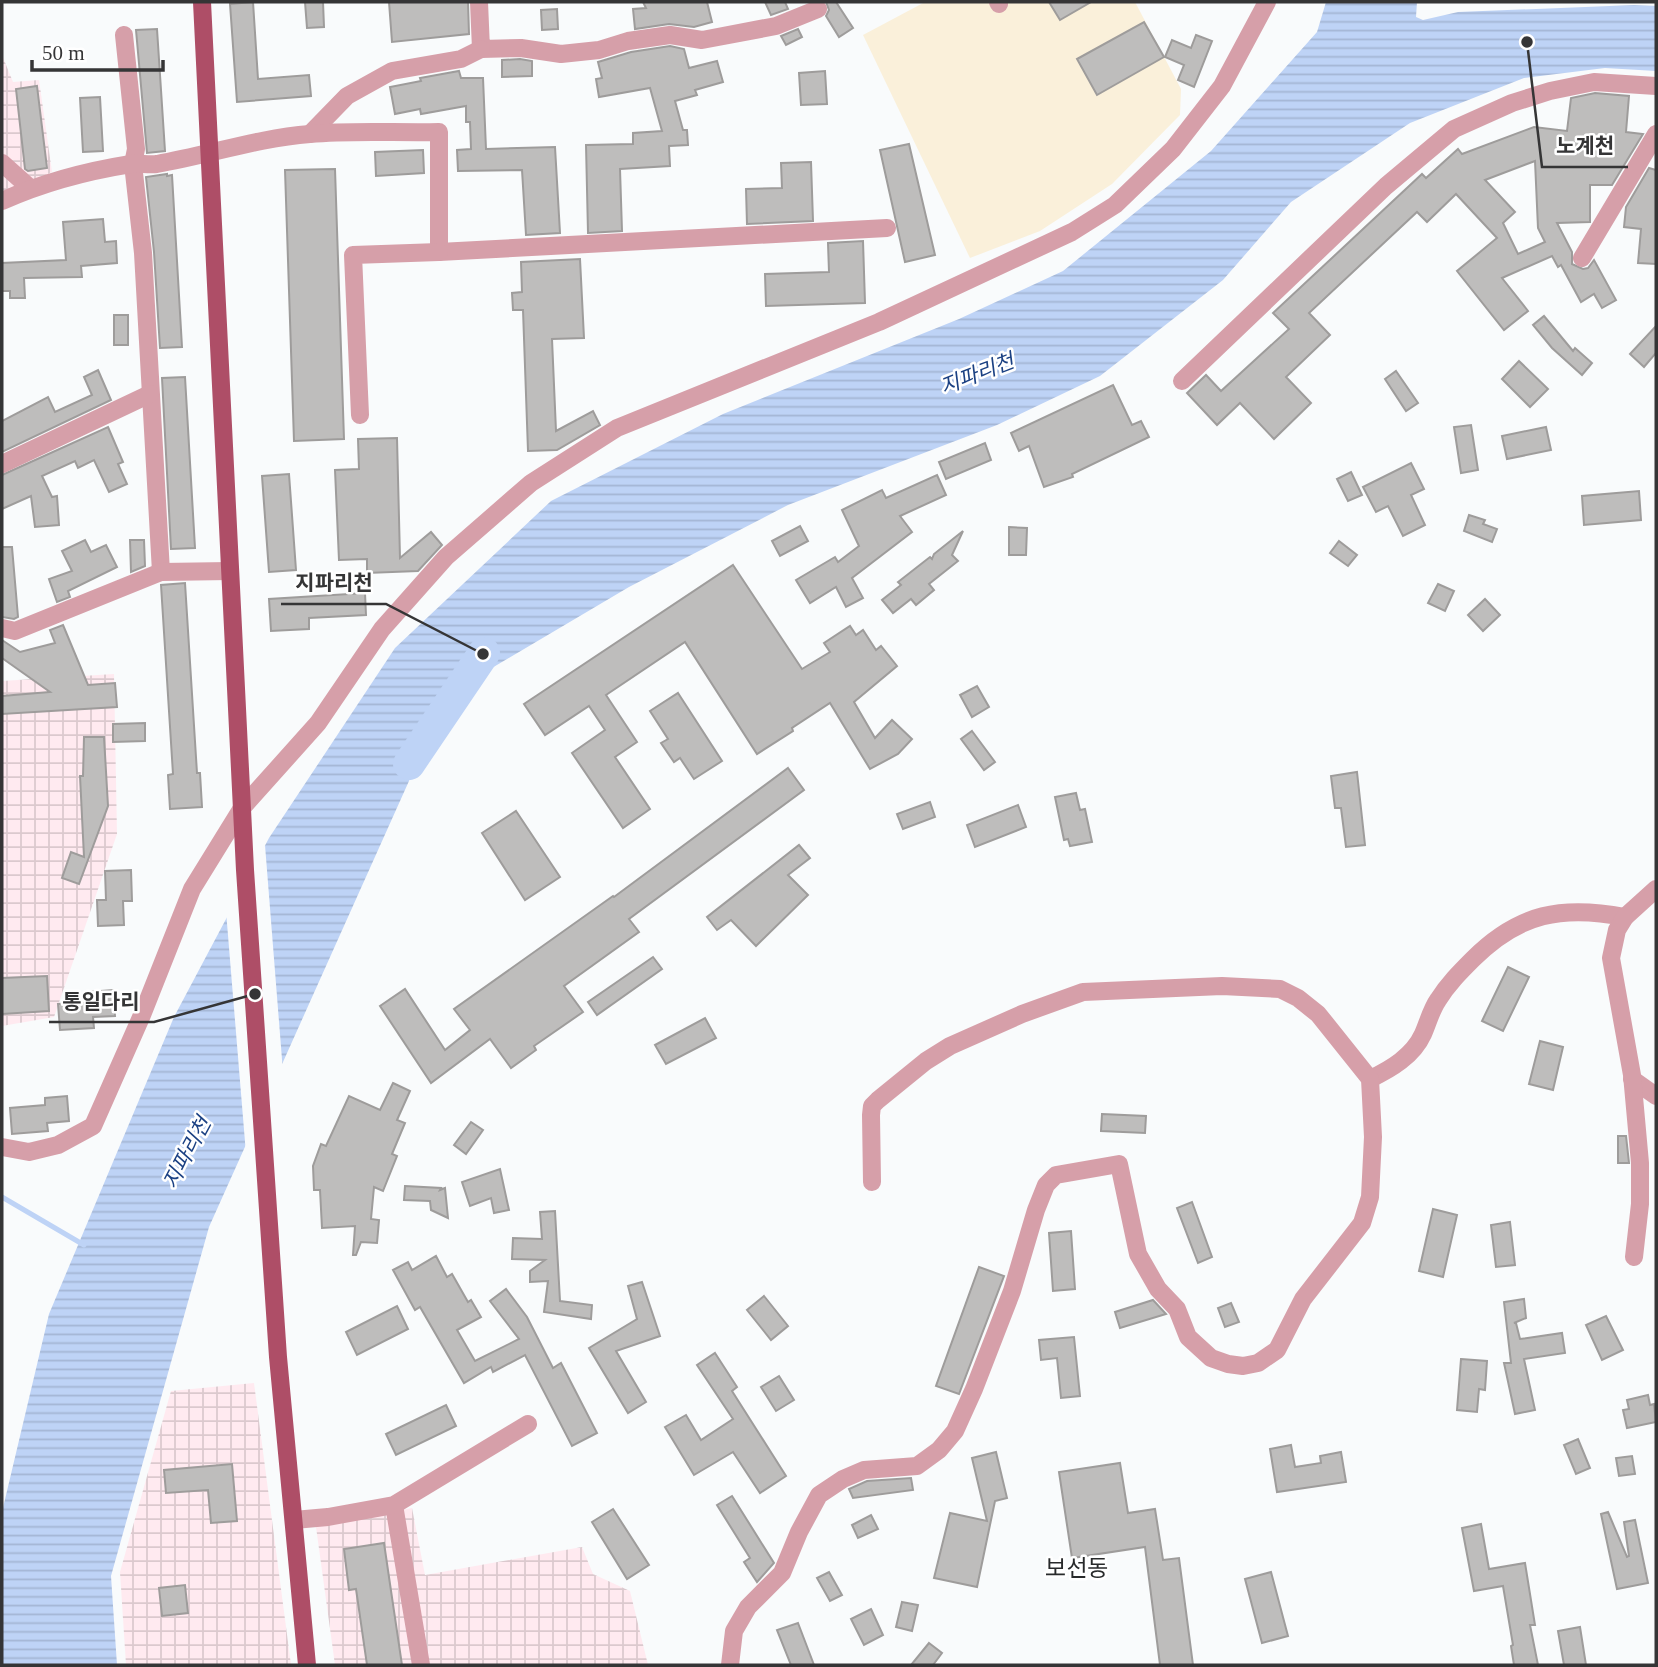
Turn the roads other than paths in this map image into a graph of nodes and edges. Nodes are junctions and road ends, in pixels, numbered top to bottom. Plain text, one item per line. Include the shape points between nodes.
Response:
1 (202, 2) edge
2 (479, 2) edge
3 (1267, 2) edge
4 (818, 9) dead end
5 (124, 35) dead end
6 (481, 49) junction
7 (1656, 86) edge
8 (310, 134) junction
9 (1656, 134) edge
10 (210, 154) junction
11 (2, 163) edge
12 (133, 164) junction
13 (30, 188) junction
14 (2, 201) edge
15 (887, 228) dead end
16 (439, 252) junction
17 (1582, 258) dead end
18 (1182, 382) dead end
19 (150, 394) junction
20 (360, 415) dead end
21 (2, 464) edge
22 (230, 570) junction
23 (161, 572) junction
24 (2, 628) edge
25 (242, 808) junction
26 (1656, 889) edge
27 (1625, 916) junction
28 (1370, 1079) junction
29 (1632, 1079) junction
30 (1656, 1096) edge
31 (2, 1147) edge
32 (872, 1182) dead end
33 (1633, 1257) dead end
34 (528, 1424) dead end
35 (394, 1505) junction
36 (294, 1520) junction
37 (307, 1665) edge
38 (421, 1665) edge
39 (730, 1665) edge

1 - 10 main road
2 - 6 street
3 - 25 street via 1222,86 1173,149 1115,205 1072,232 879,322 617,428 531,483 446,557 382,628 318,723
4 - 6 street via 776,26 702,40 670,35 561,54
5 - 12 street via 136,149
6 - 8 street via 461,59 392,71 347,96
7 - 18 street via 1594,82 1550,91 1454,129 1385,186
8 - 10 street via 239,144
8 - 16 street via 439,132
9 - 17 street
10 - 12 street
10 - 22 main road
11 - 13 street
12 - 13 street
12 - 19 street
13 - 14 street
15 - 16 street
16 - 20 street via 353,255
19 - 21 street
19 - 23 street
22 - 23 street
22 - 25 main road
23 - 24 street via 15,631
25 - 31 street via 192,889 93,1126 58,1145 29,1152
25 - 36 main road via 278,1357
26 - 27 street
27 - 28 street via 1563,912 1526,920 1493,939 1451,980 1414,1048
27 - 29 street via 1611,958
28 - 32 street via 1318,1014 1280,989 1222,986 1083,992 950,1046 878,1100 871,1115
28 - 39 street via 1370,1197 1362,1223 1303,1299 1277,1350 1258,1363 1242,1366 1211,1358 1188,1337 1177,1309 1153,1282 1138,1254 1119,1164 1056,1175 1046,1185 1036,1210 1012,1291 955,1431 917,1466 864,1470 819,1495 782,1573 748,1607 734,1631
29 - 30 street
29 - 33 street via 1640,1163
34 - 35 street
35 - 36 street
35 - 38 street
36 - 37 main road

